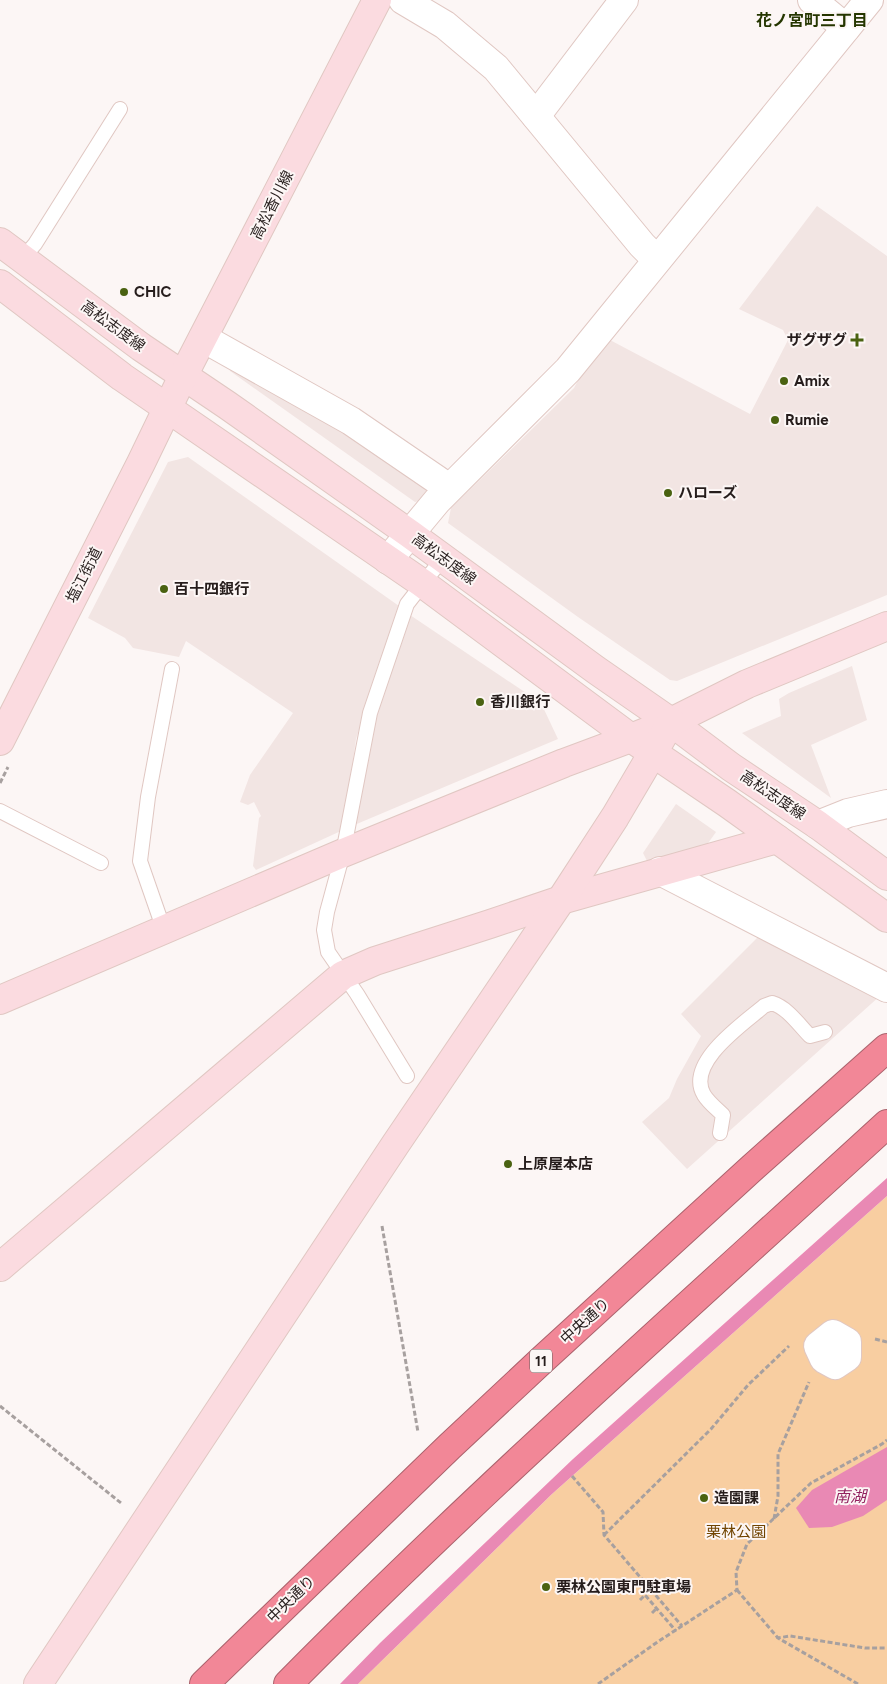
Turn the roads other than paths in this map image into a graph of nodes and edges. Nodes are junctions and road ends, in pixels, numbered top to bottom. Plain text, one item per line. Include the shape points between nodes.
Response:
1 (377, 0) edge
2 (403, 0) edge
3 (624, 0) edge
4 (812, 0) edge
5 (869, 0) edge
6 (846, 28) junction
7 (120, 109) dead end
8 (536, 116) junction
9 (0, 242) edge
10 (22, 259) junction
11 (656, 259) junction
12 (0, 284) edge
13 (203, 338) junction
14 (183, 376) junction
15 (167, 409) junction
16 (449, 488) junction
17 (410, 534) junction
18 (443, 558) junction
19 (388, 560) junction
20 (422, 583) junction
21 (887, 626) edge
22 (172, 669) dead end
23 (671, 722) junction
24 (0, 741) edge
25 (642, 745) junction
26 (887, 804) edge
27 (0, 811) edge
28 (818, 825) junction
29 (777, 839) junction
30 (342, 853) junction
31 (101, 863) dead end
32 (660, 871) junction
33 (887, 876) edge
34 (561, 900) junction
35 (887, 918) edge
36 (164, 930) junction
37 (343, 975) junction
38 (887, 988) edge
39 (0, 1000) edge
40 (825, 1032) dead end
41 (887, 1048) edge
42 (407, 1076) dead end
43 (887, 1124) edge
44 (720, 1133) dead end
45 (0, 1267) edge
46 (38, 1684) edge
47 (204, 1684) edge
48 (288, 1684) edge

1 - 13 main road, 高松香川線
2 - 8 street via 445,25 496,68
3 - 8 street
4 - 6 street
5 - 6 street
6 - 11 street
7 - 10 lane via 35,244
8 - 11 street
9 - 10 main road, 高松志度線
10 - 14 main road, 高松志度線
11 - 16 street via 568,370
12 - 15 main road
13 - 14 main road, 高松香川線
13 - 16 street via 351,421
14 - 15 main road, 高松香川線
14 - 17 main road, 高松志度線
15 - 19 main road
15 - 24 main road, 塩江街道
16 - 17 street
17 - 18 main road, 高松志度線
17 - 19 street
18 - 20 lane
18 - 23 main road, 高松志度線
19 - 20 main road
20 - 25 main road
20 - 30 lane via 407,604 370,713
21 - 23 main road via 747,684
22 - 36 lane via 148,797 140,861
23 - 25 main road
23 - 28 main road, 高松志度線
25 - 29 main road
25 - 30 main road via 564,762
25 - 34 main road via 614,817
26 - 28 street
27 - 31 lane
28 - 33 main road, 高松志度線
29 - 32 main road
29 - 35 main road
30 - 36 main road
30 - 37 lane via 324,930 328,952
32 - 34 main road
32 - 38 street
34 - 37 main road via 375,961
34 - 46 main road
36 - 39 main road
37 - 42 lane
37 - 45 main road
40 - 44 lane via 810,1036 779,1005 772,1003 720,1043 704,1067 701,1084 704,1095 723,1115
41 - 47 highway, 中央通り / 11 via 513,1387
43 - 48 highway via 491,1486

